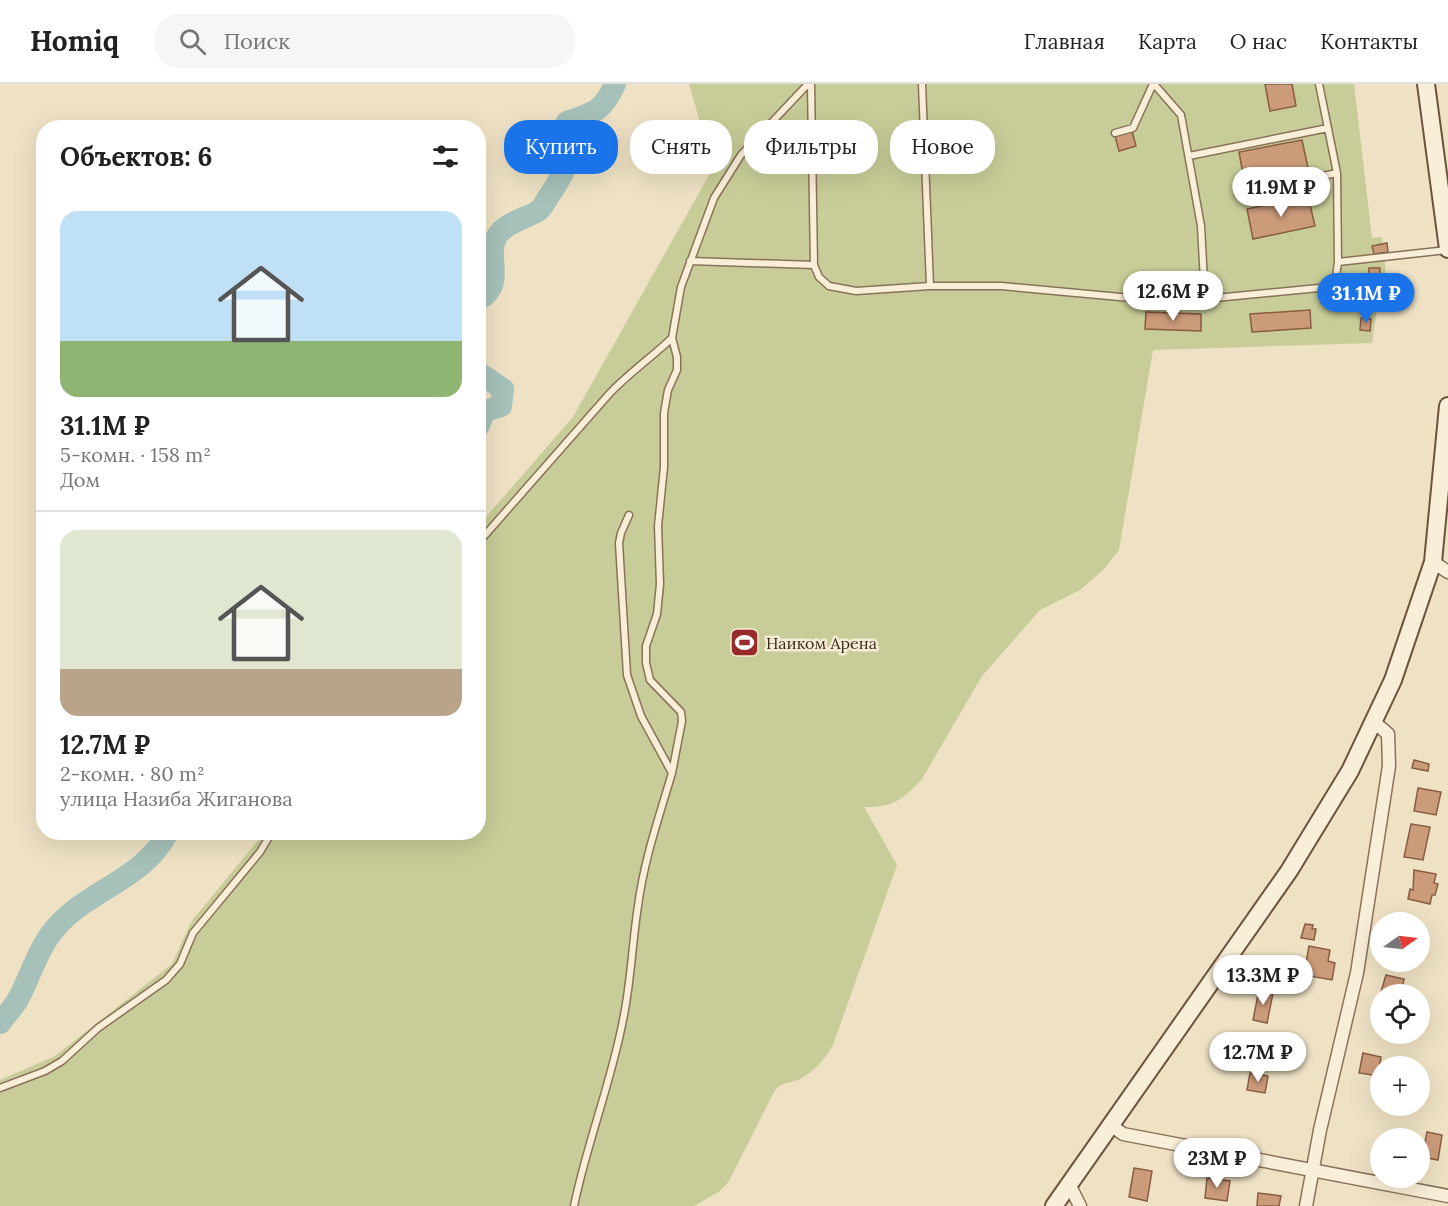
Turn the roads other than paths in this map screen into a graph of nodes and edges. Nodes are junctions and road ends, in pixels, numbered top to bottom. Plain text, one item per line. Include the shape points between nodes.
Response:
1 (809, 84) edge
2 (922, 84) edge
3 (1153, 84) edge
4 (1319, 84) edge
5 (1426, 84) edge
6 (1328, 128) junction
7 (1115, 133) dead end
8 (1189, 156) junction
9 (1337, 173) junction
10 (1238, 194) dead end
11 (1445, 208) edge
12 (1448, 250) edge
13 (690, 261) junction
14 (1338, 262) junction
15 (814, 265) junction
16 (930, 286) junction
17 (1205, 300) junction
18 (672, 338) junction
19 (1448, 406) edge
20 (1444, 507) edge
21 (629, 515) dead end
22 (486, 534) edge
23 (1433, 562) junction
24 (1448, 572) edge
25 (1373, 722) junction
26 (672, 773) junction
27 (267, 840) edge
28 (0, 1088) edge
29 (1111, 1125) junction
30 (1313, 1169) junction
31 (1069, 1184) junction
32 (1448, 1196) edge
33 (574, 1206) edge
34 (1054, 1206) edge
35 (1080, 1206) edge
36 (1306, 1206) edge

1 - 13 lane via 741,155 714,198
1 - 15 lane
2 - 16 lane
3 - 7 lane via 1133,128
3 - 8 lane via 1181,115
4 - 6 lane
5 - 11 street
6 - 8 lane
6 - 9 lane
8 - 17 lane via 1201,226
9 - 10 lane
9 - 14 lane
11 - 12 street
12 - 14 lane
13 - 15 lane
13 - 18 lane
14 - 17 lane via 1335,284 1329,287
15 - 16 lane via 829,286 842,290
16 - 17 lane via 1001,286 1155,302
18 - 22 lane via 610,393
18 - 26 lane via 677,370 664,412 658,526 660,584 657,614 646,646 651,680 681,711
19 - 20 street
20 - 23 street
21 - 26 lane via 619,543 627,675 641,716
23 - 24 street
23 - 25 street via 1393,680
25 - 29 street via 1350,771 1288,871
25 - 30 street via 1388,734 1389,766 1357,974
26 - 33 lane via 648,852 613,1070 582,1167
27 - 28 lane via 193,933 180,964 166,980 98,1028 62,1061
29 - 30 street via 1123,1134
29 - 31 street
30 - 32 street
30 - 36 street
31 - 34 street
31 - 35 street

